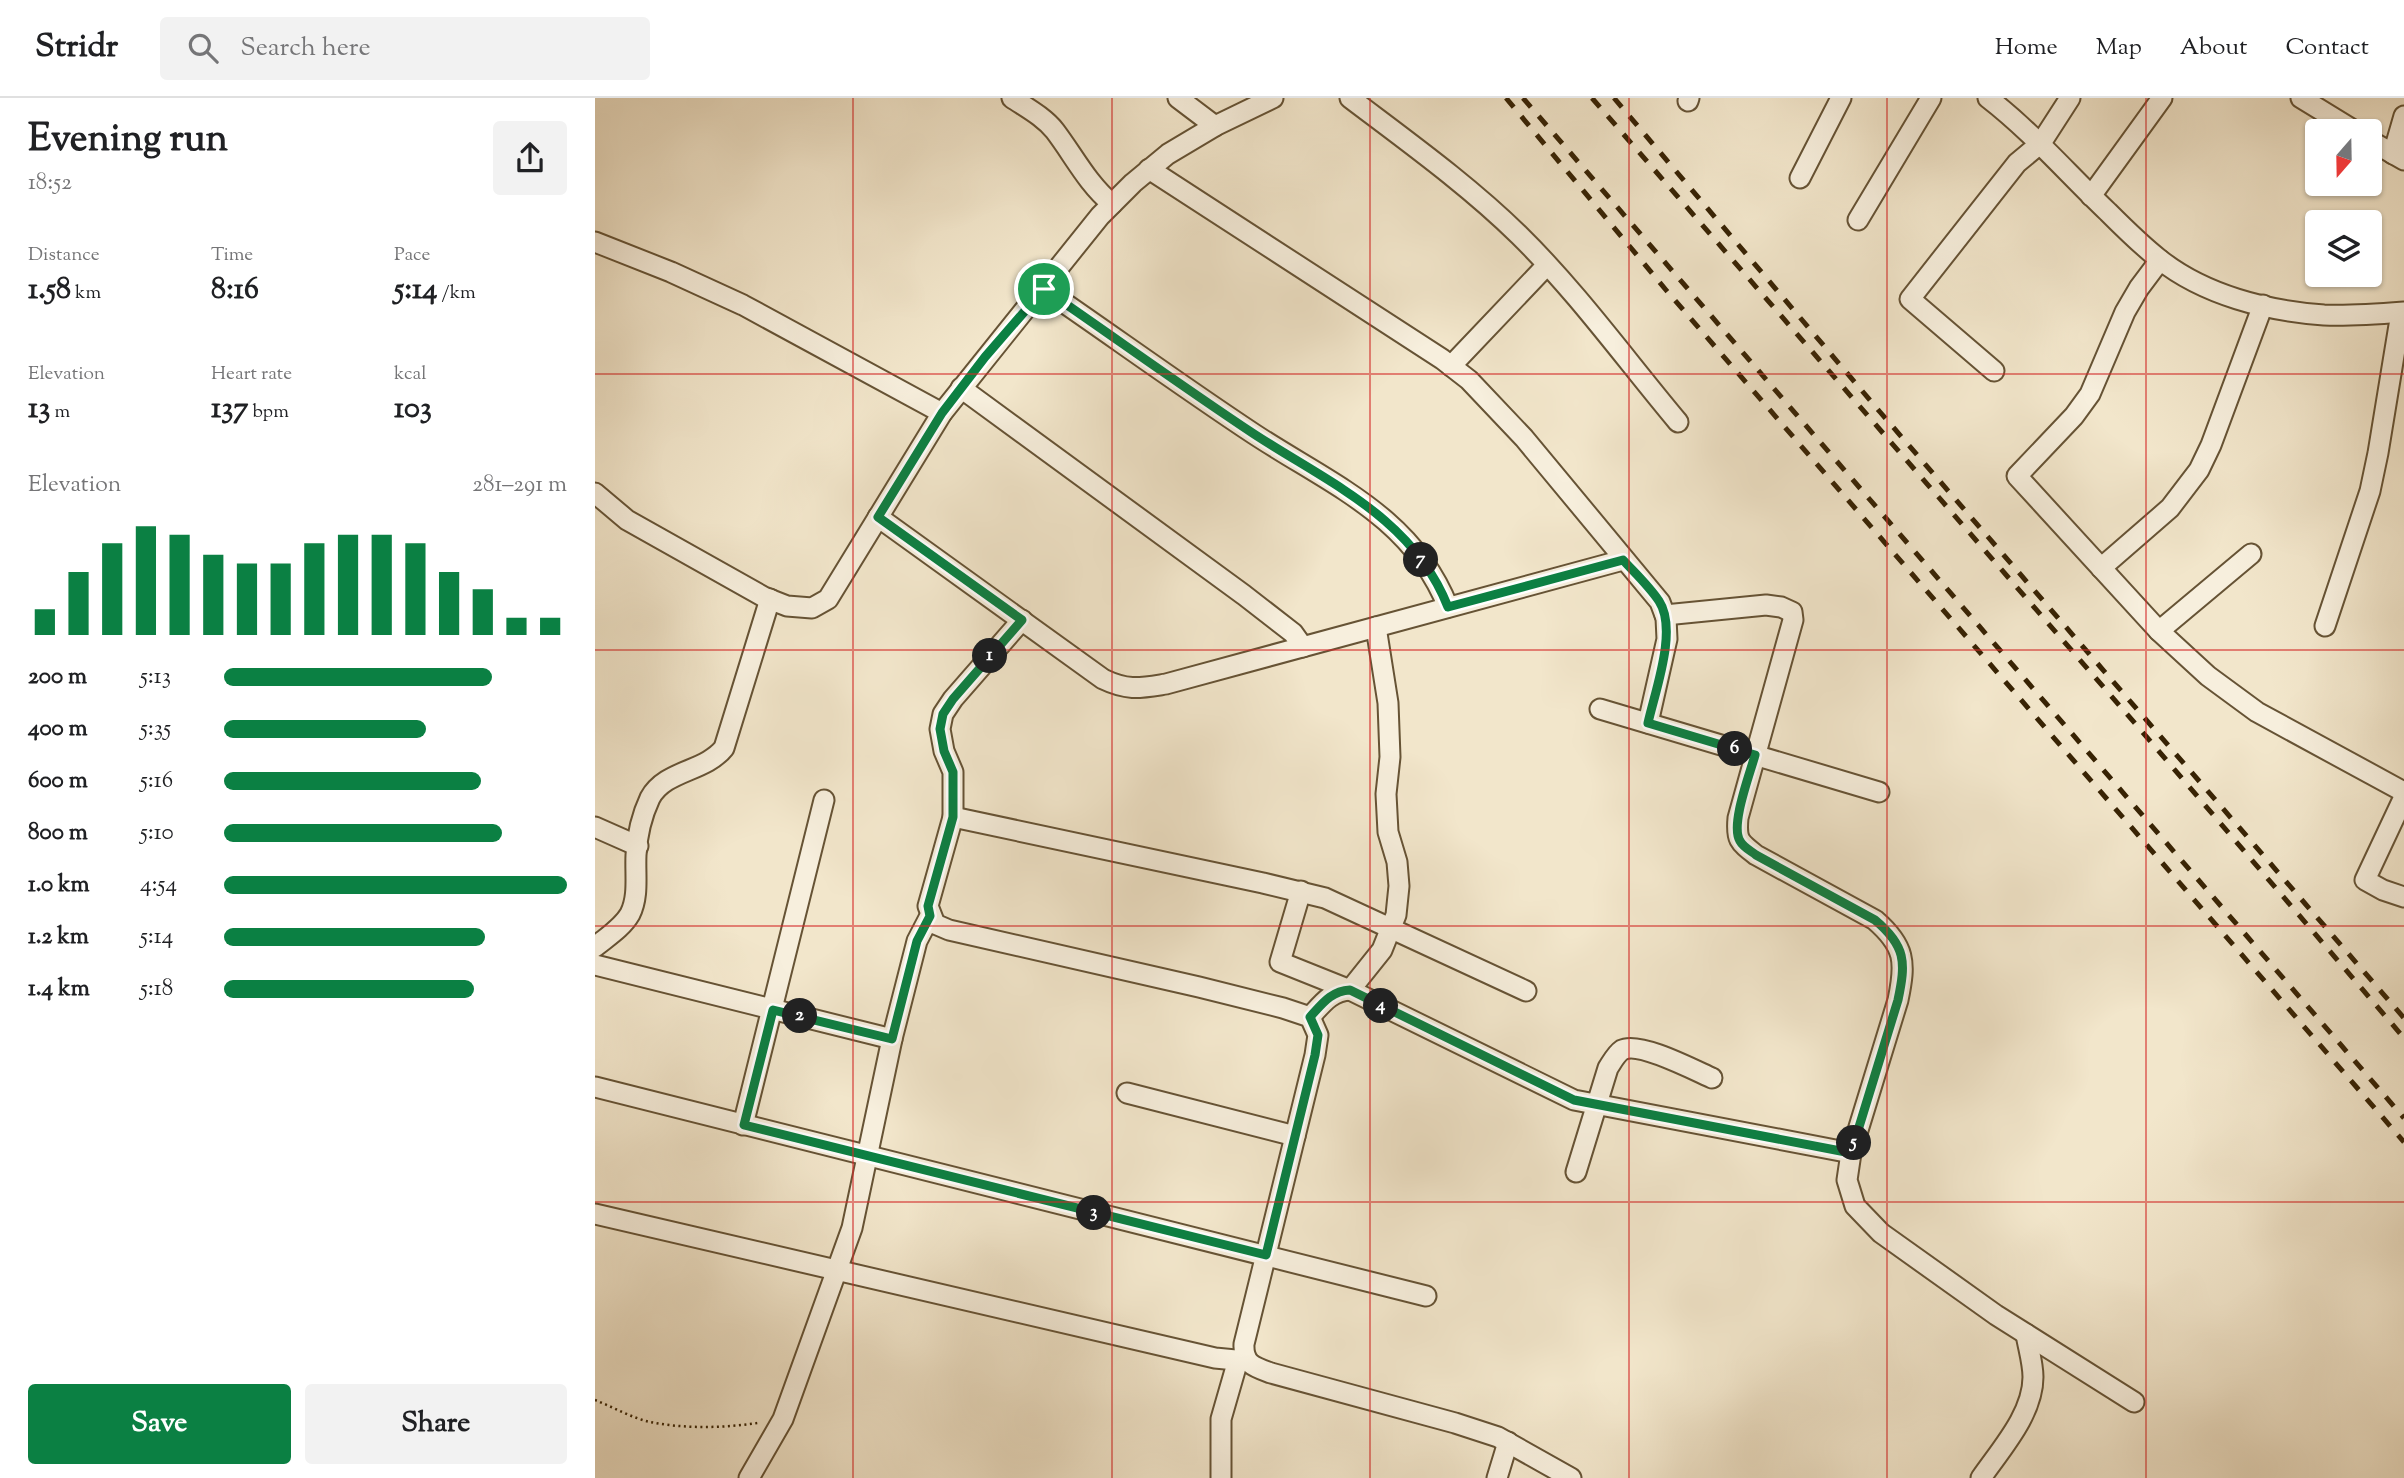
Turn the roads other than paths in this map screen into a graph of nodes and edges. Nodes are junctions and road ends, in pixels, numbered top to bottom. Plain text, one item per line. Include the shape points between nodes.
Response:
1 (1012, 98) edge
2 (1178, 98) edge
3 (1273, 98) edge
4 (1350, 98) edge
5 (1841, 98) edge
6 (1931, 98) edge
7 (1988, 98) edge
8 (2070, 98) edge
9 (2162, 98) edge
10 (2301, 98) edge
11 (2404, 116) edge
12 (2335, 119) edge
13 (1215, 126) junction
14 (2041, 144) junction
15 (2382, 147) edge
16 (2399, 157) edge
17 (1149, 169) junction
18 (1800, 178) dead end
19 (2091, 195) junction
20 (1111, 204) junction
21 (1858, 220) dead end
22 (595, 242) edge
23 (2160, 260) junction
24 (1547, 265) junction
25 (1044, 289) junction
26 (2263, 305) junction
27 (2402, 313) edge
28 (1451, 366) junction
29 (1994, 371) dead end
30 (961, 388) junction
31 (942, 413) junction
32 (1678, 422) dead end
33 (595, 493) edge
34 (878, 517) junction
35 (2251, 554) dead end
36 (1623, 560) junction
37 (2101, 568) junction
38 (770, 599) junction
39 (1448, 607) junction
40 (1665, 615) junction
41 (1022, 620) junction
42 (2325, 626) dead end
43 (1376, 627) junction
44 (2159, 631) junction
45 (1303, 647) junction
46 (1600, 709) dead end
47 (1648, 723) junction
48 (1755, 755) junction
49 (1879, 792) dead end
50 (2404, 794) edge
51 (824, 800) dead end
52 (953, 817) junction
53 (595, 827) edge
54 (638, 846) junction
55 (1301, 891) junction
56 (2404, 897) edge
57 (930, 916) junction
58 (1391, 928) junction
59 (595, 947) edge
60 (595, 965) edge
61 (1350, 990) junction
62 (1526, 992) dead end
63 (773, 1010) junction
64 (1310, 1017) junction
65 (892, 1039) junction
66 (1712, 1078) dead end
67 (595, 1087) edge
68 (1126, 1093) dead end
69 (1598, 1105) junction
70 (744, 1125) junction
71 (1295, 1136) junction
72 (1851, 1153) junction
73 (866, 1156) junction
74 (1576, 1172) dead end
75 (595, 1214) edge
76 (1266, 1255) junction
77 (838, 1270) junction
78 (1426, 1296) dead end
79 (2026, 1334) junction
80 (1242, 1360) junction
81 (2134, 1402) dead end
82 (1507, 1442) junction
83 (749, 1478) edge
84 (1221, 1478) edge
85 (1497, 1478) edge
86 (1570, 1478) edge
87 (1981, 1478) edge

1 - 20 street via 1054,130 1086,178
2 - 13 street
3 - 13 street
4 - 24 street via 1491,208
5 - 18 street
6 - 21 street
7 - 14 street
8 - 14 street
9 - 19 street
10 - 12 street
11 - 16 street
13 - 17 street
14 - 19 street
14 - 29 street via 2017,163 1910,299
15 - 16 street
17 - 20 street
17 - 28 street
19 - 23 street
20 - 25 street
22 - 31 street via 743,305
23 - 26 street via 2204,286
23 - 37 street via 2125,312 2090,394 2017,476
24 - 28 street
24 - 32 street
25 - 30 street
25 - 39 street via 1378,513 1427,568
26 - 27 street via 2325,315
26 - 37 street via 2199,470 2170,508
27 - 42 street via 2370,491
28 - 36 street via 1524,438
30 - 31 street
30 - 45 street via 1263,610
31 - 34 street
33 - 38 street via 627,520
34 - 38 street via 828,599 812,608
34 - 41 street
35 - 44 street
36 - 39 street
36 - 40 street via 1660,602
37 - 44 street
38 - 54 street via 724,748 715,759 663,782 651,797
39 - 43 street
40 - 47 street via 1667,639
40 - 48 street via 1766,605 1792,612
41 - 45 street via 1103,679 1134,689
41 - 52 street via 943,714 940,729 953,772
43 - 45 street
43 - 58 street via 1388,703 1388,832 1399,886
44 - 50 street via 2257,712
46 - 47 street
47 - 48 street
48 - 49 street
48 - 72 street via 1738,818 1741,844 1875,920 1892,934 1901,954 1898,1000
50 - 56 street via 2365,880
51 - 63 street
52 - 55 street
52 - 57 street via 928,906
53 - 54 street
54 - 59 street via 636,894 630,913
55 - 58 street
55 - 61 street via 1280,962
57 - 64 street via 949,930
57 - 65 street via 917,941
58 - 61 street via 1382,950
58 - 62 street
60 - 63 street
61 - 64 street via 1339,990 1327,998
61 - 69 street via 1540,1085
63 - 65 street
63 - 70 street
64 - 71 street via 1318,1035
65 - 73 street
66 - 69 street via 1648,1051 1623,1049 1608,1068
67 - 70 street
68 - 71 street
69 - 72 street
69 - 74 street
70 - 73 street
71 - 76 street
72 - 79 street via 1847,1180 1855,1206 1881,1233
73 - 76 street
73 - 77 street via 852,1228
75 - 77 street
76 - 78 street
76 - 80 street
77 - 80 street via 1215,1358
77 - 83 street via 783,1419
79 - 81 street
79 - 87 street via 2033,1377 2029,1404
80 - 82 street via 1271,1373 1455,1423
80 - 84 street via 1221,1419
82 - 85 street
82 - 86 street

